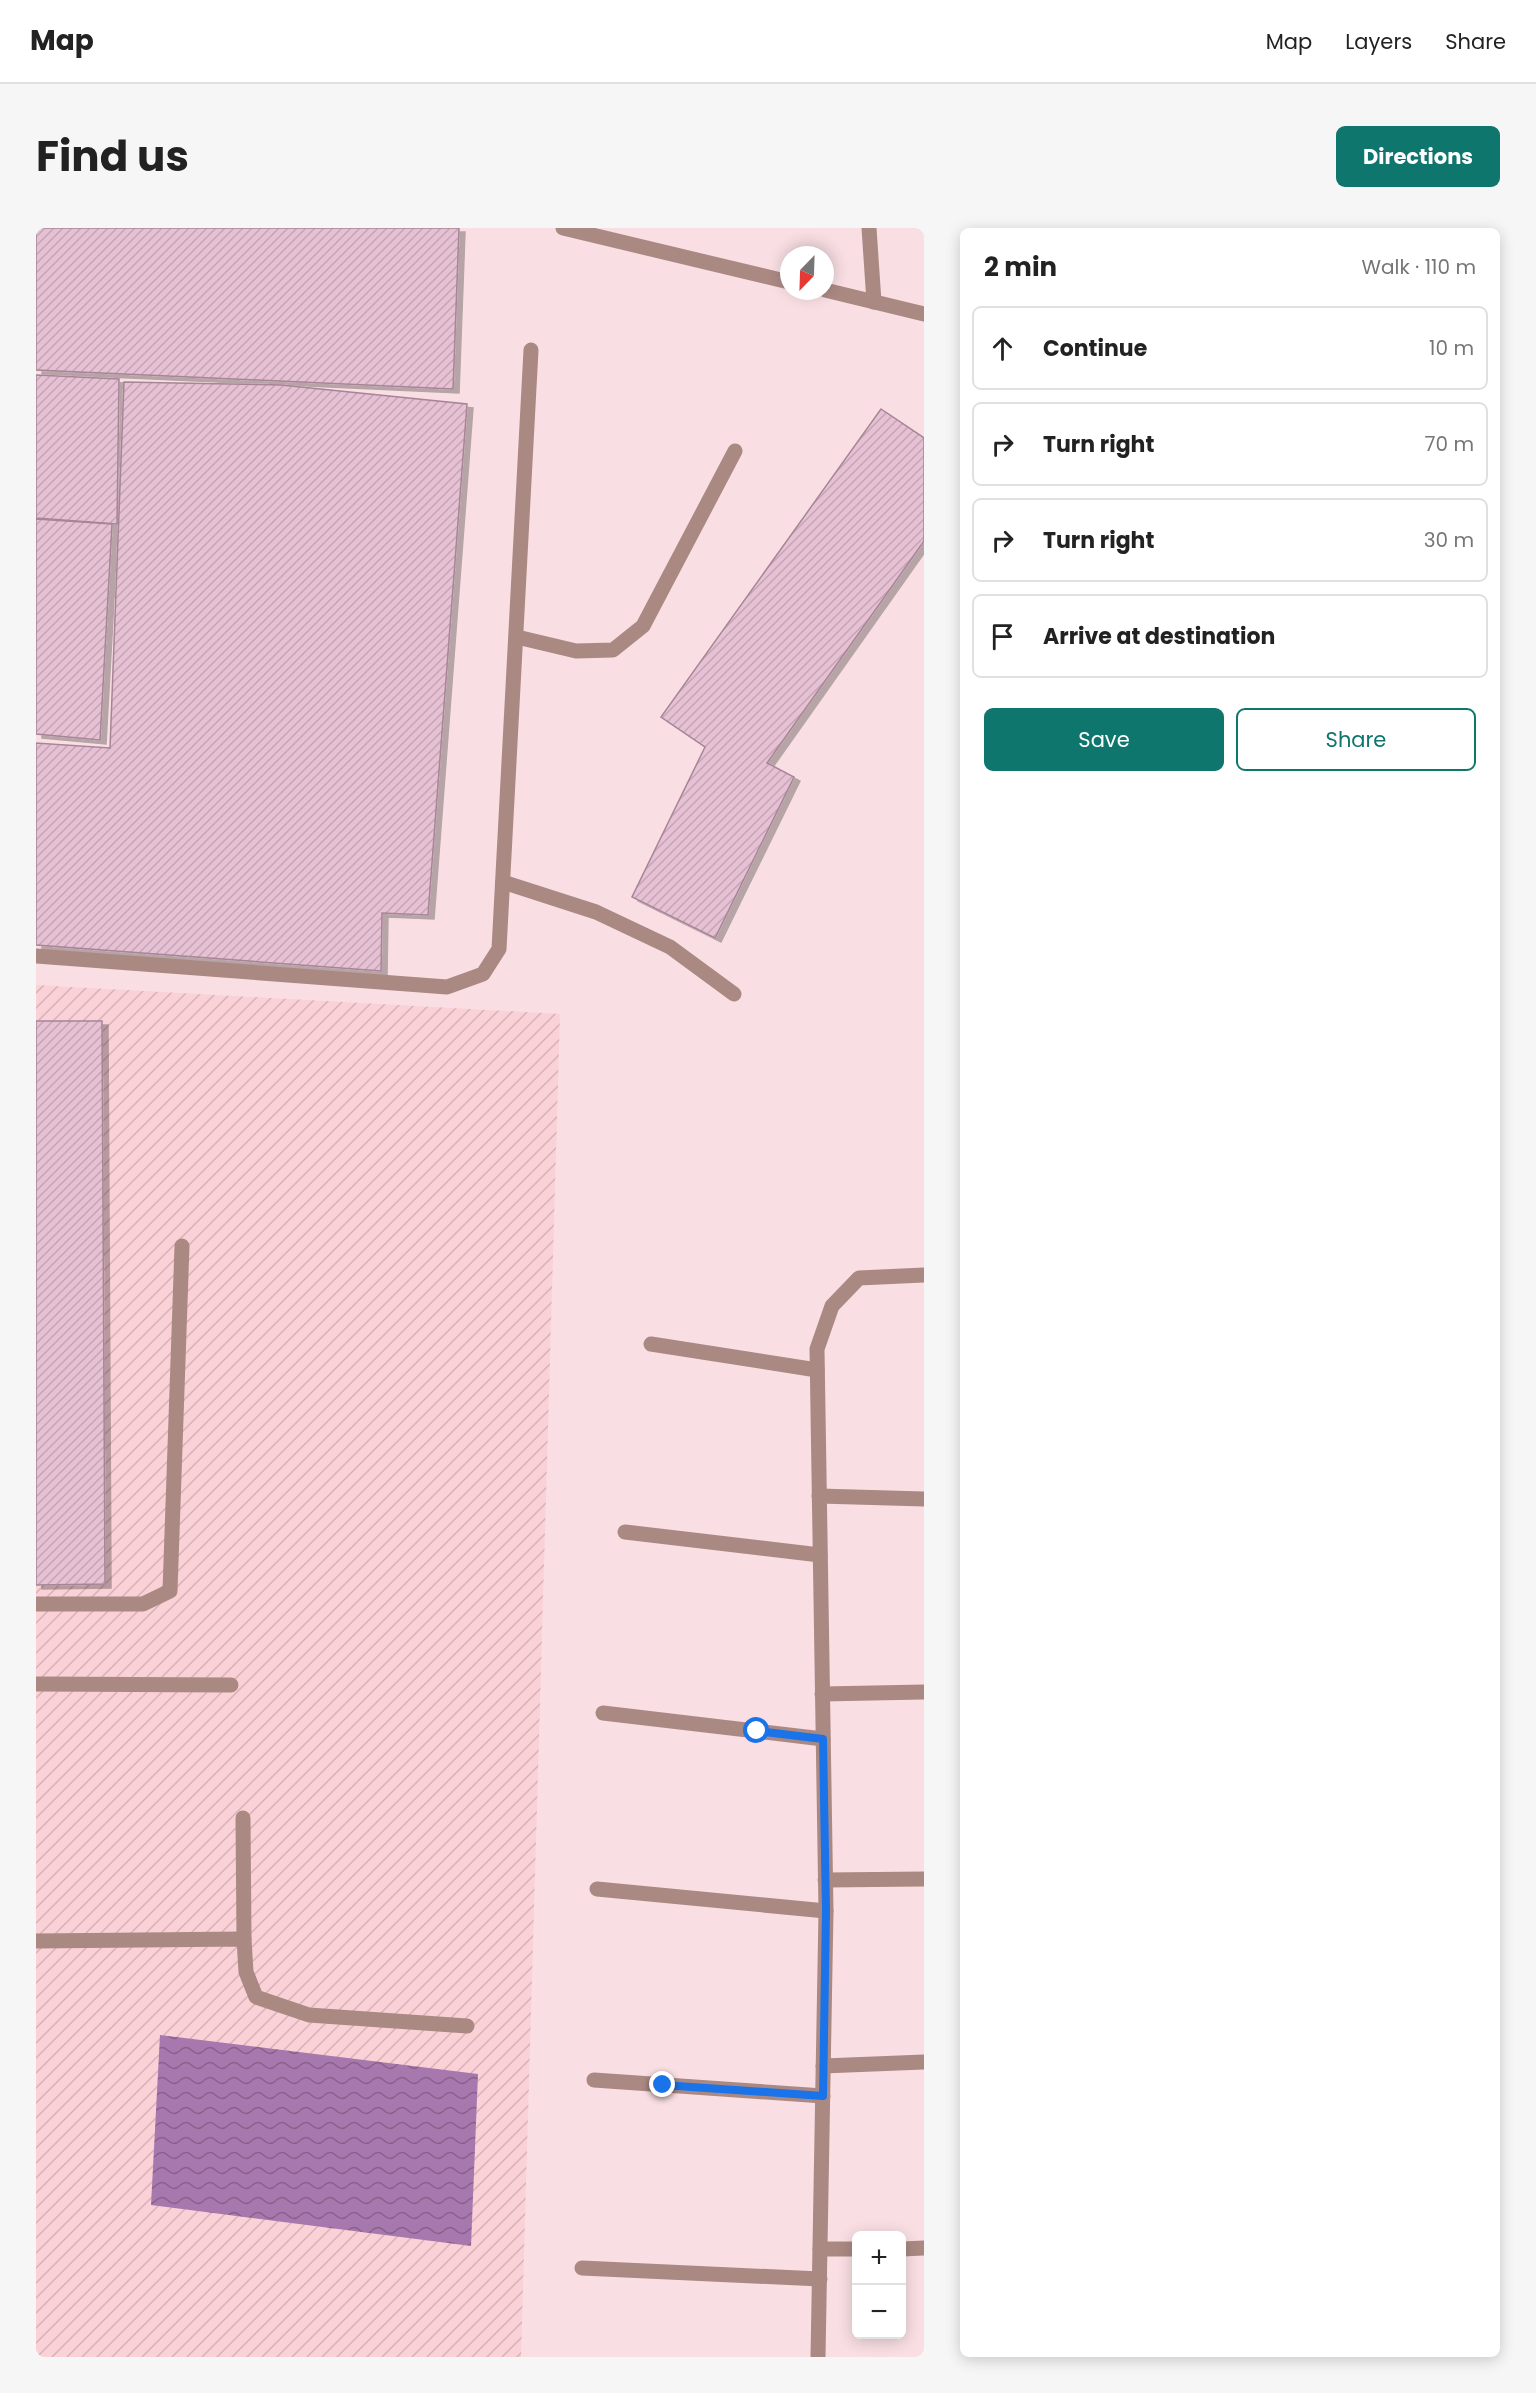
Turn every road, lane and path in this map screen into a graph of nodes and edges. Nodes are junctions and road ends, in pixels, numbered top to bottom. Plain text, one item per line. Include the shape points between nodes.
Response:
1 (563, 228) edge
2 (869, 228) edge
3 (582, 230) edge
4 (780, 280) edge
5 (834, 292) edge
6 (874, 302) junction
7 (924, 314) edge
8 (531, 350) dead end
9 (735, 451) dead end
10 (517, 637) junction
11 (503, 882) junction
12 (36, 956) edge
13 (734, 994) dead end
14 (183, 1246) dead end
15 (924, 1275) edge
16 (651, 1344) dead end
17 (817, 1370) junction
18 (819, 1496) junction
19 (924, 1498) edge
20 (626, 1532) dead end
21 (820, 1555) junction
22 (36, 1604) edge
23 (36, 1684) edge
24 (231, 1685) dead end
25 (924, 1692) edge
26 (822, 1694) junction
27 (603, 1713) dead end
28 (823, 1739) junction
29 (243, 1818) dead end
30 (924, 1879) edge
31 (825, 1880) junction
32 (597, 1889) dead end
33 (826, 1911) junction
34 (244, 1939) junction
35 (36, 1941) edge
36 (467, 2026) dead end
37 (924, 2062) edge
38 (823, 2066) junction
39 (594, 2080) dead end
40 (823, 2096) junction
41 (924, 2248) edge
42 (820, 2249) junction
43 (852, 2249) edge
44 (906, 2249) edge
45 (582, 2268) dead end
46 (820, 2280) junction
47 (818, 2357) edge

1 - 3 street
2 - 6 street
3 - 4 street
5 - 6 street
6 - 7 street
8 - 10 street
9 - 10 street via 642,626 613,650 576,651
10 - 11 street
11 - 12 street via 499,949 483,974 447,987
11 - 13 street via 596,912 670,947
14 - 22 street via 170,1591 143,1604
15 - 17 street via 859,1278 832,1306 817,1349
16 - 17 street
17 - 18 street
18 - 19 street
18 - 21 street
20 - 21 street
21 - 26 street
23 - 24 street
25 - 26 street
26 - 28 street
27 - 28 street
28 - 31 street
29 - 34 street
30 - 31 street
31 - 33 street
32 - 33 street
33 - 38 street
34 - 35 street
34 - 36 street via 246,1972 256,1996 309,2014
37 - 38 street
38 - 40 street
39 - 40 street
40 - 42 street
41 - 44 street
42 - 43 street
42 - 46 street
45 - 46 street
46 - 47 street

